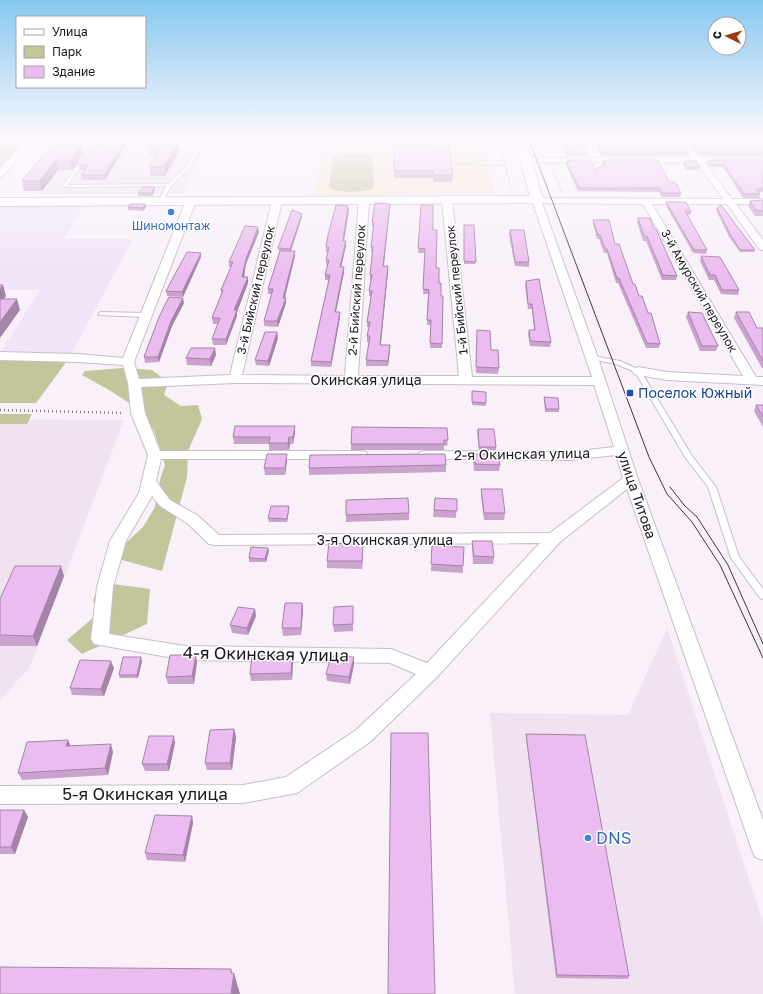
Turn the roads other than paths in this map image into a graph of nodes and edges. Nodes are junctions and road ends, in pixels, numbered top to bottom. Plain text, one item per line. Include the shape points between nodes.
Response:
1 (67, 183) edge
2 (532, 183) edge
3 (715, 183) edge
4 (169, 185) joint
5 (364, 200) junction
6 (447, 200) junction
7 (536, 200) junction
8 (161, 201) junction
9 (192, 201) junction
10 (277, 201) junction
11 (646, 201) junction
12 (0, 202) edge
13 (728, 202) junction
14 (763, 202) edge
15 (763, 247) edge
16 (101, 314) dead end
17 (146, 315) junction
18 (0, 356) edge
19 (592, 358) junction
20 (128, 362) junction
21 (638, 372) junction
22 (235, 379) junction
23 (351, 380) junction
24 (466, 380) junction
25 (599, 381) junction
26 (758, 381) edge
27 (134, 383) junction
28 (622, 450) junction
29 (156, 455) junction
30 (372, 455) edge
31 (412, 455) edge
32 (631, 479) junction
33 (150, 482) junction
34 (554, 538) junction
35 (763, 596) edge
36 (430, 672) junction
37 (0, 795) edge
38 (763, 850) edge

1 - 4 lane via 65,186
2 - 7 street, улица Титова
3 - 13 street
4 - 8 lane
5 - 6 street
5 - 10 street
5 - 23 street, 2-й Бийский переулок
6 - 7 street
6 - 24 street, 1-й Бийский переулок
7 - 11 street
7 - 19 street, улица Титова
8 - 9 street
8 - 12 street
9 - 10 street
9 - 17 street
10 - 22 street, 3-й Бийский переулок
11 - 13 street
11 - 26 street, 3-й Амурский переулок
13 - 14 street
13 - 15 street
16 - 17 lane
17 - 20 street
18 - 20 street
19 - 21 lane via 618,362
19 - 25 street, улица Титова
20 - 27 street
21 - 26 street
21 - 35 lane via 689,458 712,487 735,558
22 - 23 street, Окинская улица
22 - 27 street, Окинская улица
23 - 24 street, Окинская улица
24 - 25 street, Окинская улица
25 - 28 street, улица Титова
27 - 29 street via 138,413
28 - 31 street, 2-я Окинская улица via 570,456
28 - 32 street, улица Титова
29 - 30 street
29 - 33 street
32 - 34 street
32 - 38 street, улица Титова
33 - 34 street, 3-я Окинская улица via 165,503 192,519 215,540
33 - 36 street, 4-я Окинская улица via 118,541 105,587 100,639 185,653 391,656
34 - 36 street
36 - 37 street, 5-я Окинская улица via 363,736 290,786 243,794

